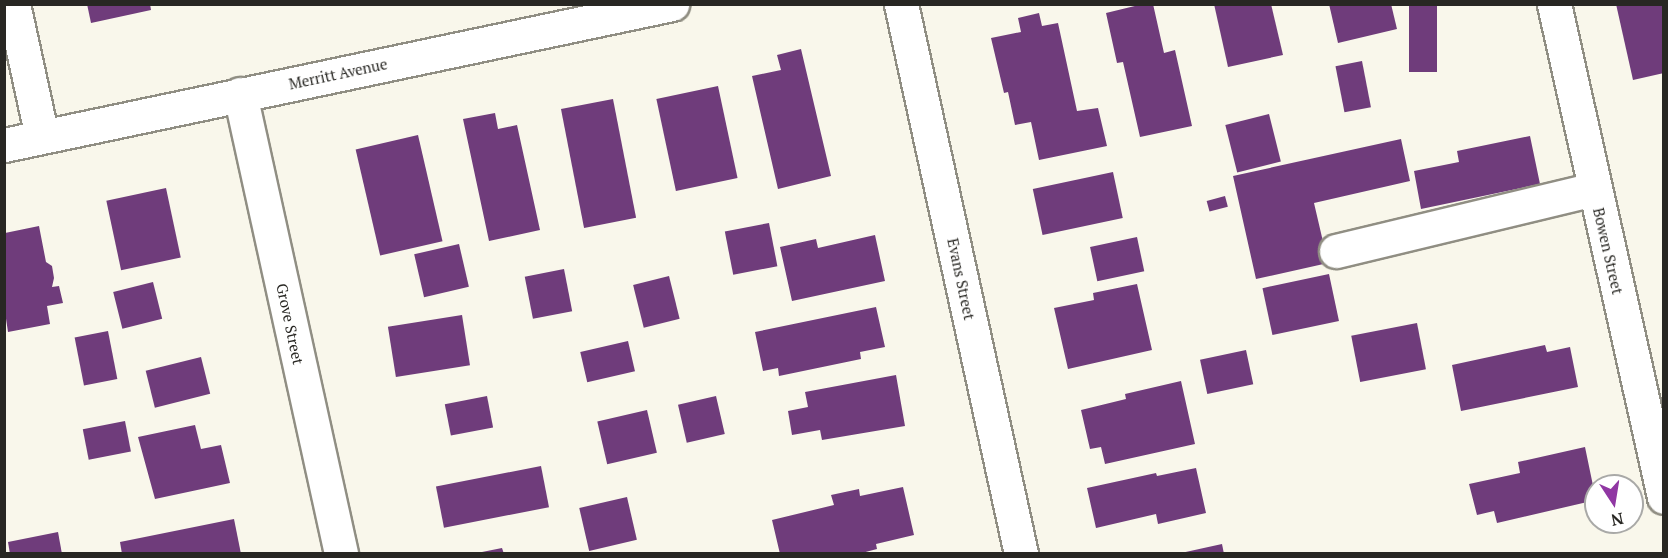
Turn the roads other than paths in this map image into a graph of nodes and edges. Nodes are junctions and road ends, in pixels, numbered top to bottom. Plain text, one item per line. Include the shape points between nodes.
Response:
1 (13, 4) edge
2 (672, 4) edge
3 (901, 4) edge
4 (1554, 4) edge
5 (240, 94) junction
6 (42, 137) junction
7 (4, 145) edge
8 (1594, 189) junction
9 (1336, 251) dead end
10 (1664, 497) edge
11 (341, 554) edge
12 (1021, 554) edge

1 - 6 street
2 - 5 street, Merritt Avenue
3 - 12 street, Evans Street
4 - 8 street, Bowen Street
5 - 6 street, Merritt Avenue
5 - 11 street, Grove Street
6 - 7 street, Merritt Avenue
8 - 9 street
8 - 10 street, Bowen Street

